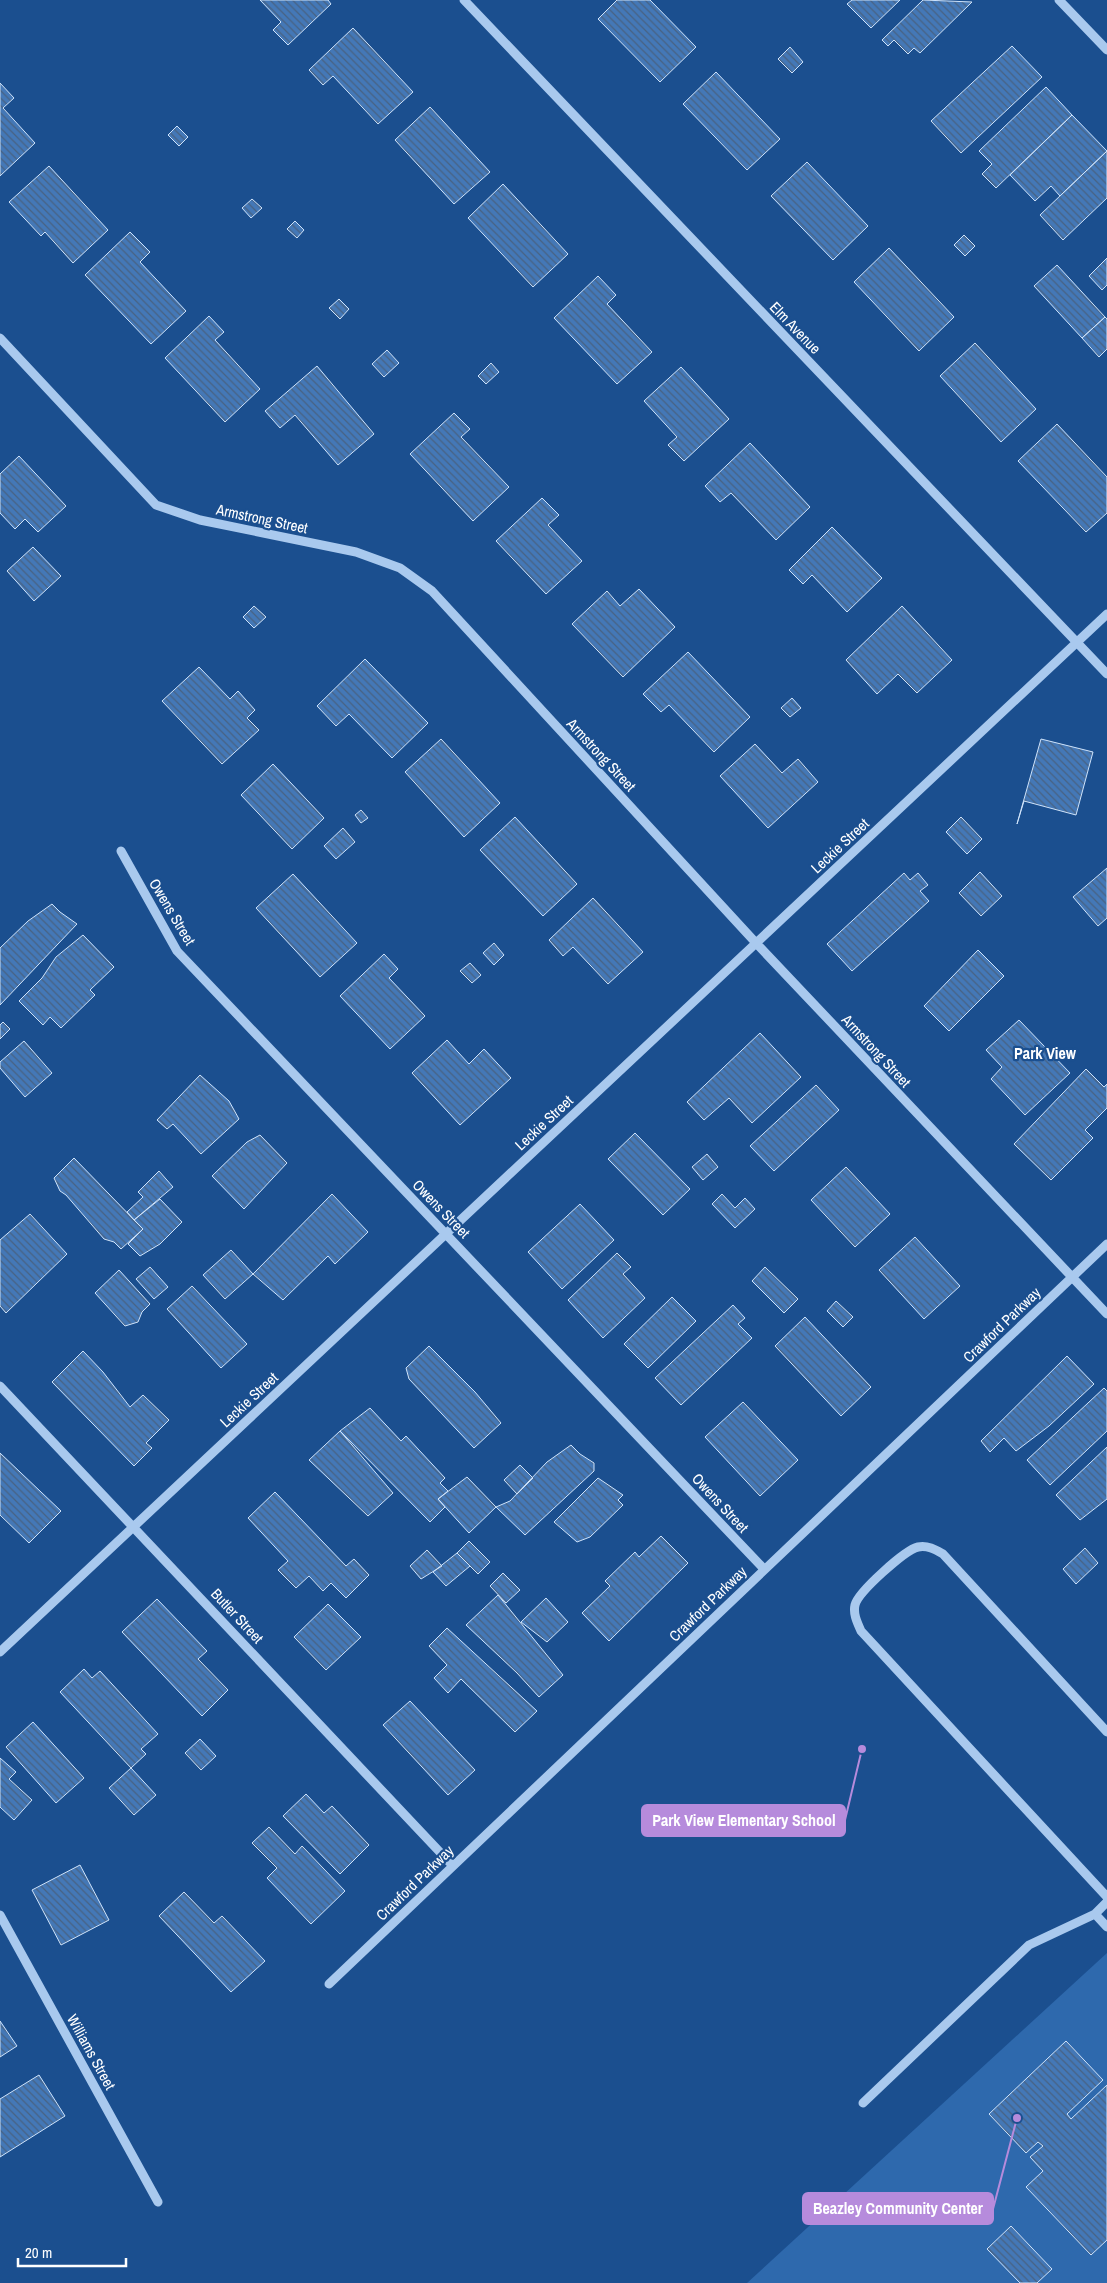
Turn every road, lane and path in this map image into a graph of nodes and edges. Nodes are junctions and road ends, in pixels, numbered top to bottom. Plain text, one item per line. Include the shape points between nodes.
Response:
1 (464, 0) edge
2 (1059, 0) edge
3 (1107, 50) edge
4 (0, 338) edge
5 (1107, 614) edge
6 (1077, 642) junction
7 (1107, 674) edge
8 (120, 851) dead end
9 (756, 943) junction
10 (446, 1234) junction
11 (1107, 1244) edge
12 (1072, 1277) junction
13 (1107, 1314) edge
14 (0, 1386) edge
15 (133, 1526) junction
16 (764, 1569) junction
17 (0, 1652) edge
18 (1107, 1732) edge
19 (453, 1866) junction
20 (1107, 1897) edge
21 (1107, 1902) edge
22 (1095, 1914) junction
23 (0, 1915) edge
24 (1107, 1927) edge
25 (329, 1984) dead end
26 (862, 2103) dead end
27 (158, 2202) dead end

1 - 6 street, Elm Avenue
2 - 3 street
4 - 9 street, Armstrong Street via 156,505 200,520 356,552 400,568 432,592
5 - 6 street, Leckie Street
6 - 7 street, Elm Avenue
6 - 9 street, Leckie Street
8 - 10 street, Owens Street via 177,951
9 - 10 street, Leckie Street
9 - 12 street, Armstrong Street
10 - 15 street, Leckie Street
10 - 16 street, Owens Street
11 - 12 street, Crawford Parkway
12 - 13 street, Armstrong Street
12 - 16 street, Crawford Parkway
14 - 15 street, Butler Street
15 - 17 street, Leckie Street
15 - 19 street, Butler Street
16 - 19 street, Crawford Parkway
18 - 20 street via 943,1554 932,1547 918,1547 906,1553 863,1592 855,1604 855,1618 862,1630
19 - 25 street, Crawford Parkway
21 - 22 street
22 - 24 street
22 - 26 street via 1029,1945
23 - 27 street, Williams Street

